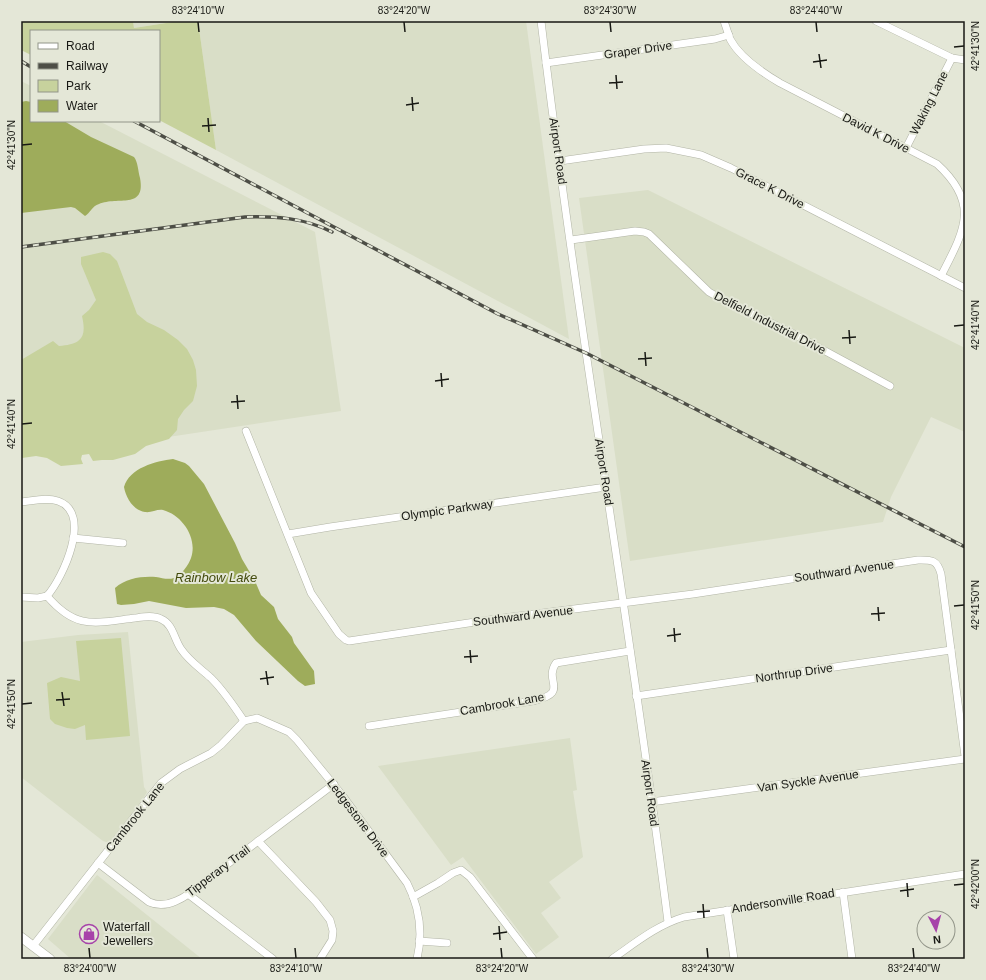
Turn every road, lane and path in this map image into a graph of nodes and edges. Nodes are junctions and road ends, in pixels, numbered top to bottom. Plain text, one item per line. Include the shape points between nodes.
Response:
1 (541, 21) edge
2 (724, 21) edge
3 (876, 21) edge
4 (729, 35) junction
5 (952, 58) junction
6 (965, 60) edge
7 (546, 63) junction
8 (906, 148) junction
9 (560, 161) junction
10 (571, 240) junction
11 (941, 276) junction
12 (965, 288) edge
13 (890, 386) dead end
14 (246, 431) dead end
15 (606, 487) junction
16 (21, 502) edge
17 (288, 534) junction
18 (73, 538) junction
19 (123, 543) dead end
20 (47, 596) junction
21 (21, 597) edge
22 (624, 603) junction
23 (951, 650) junction
24 (630, 651) junction
25 (636, 696) junction
26 (244, 721) junction
27 (369, 726) dead end
28 (965, 758) edge
29 (334, 784) junction
30 (651, 802) junction
31 (258, 841) junction
32 (98, 863) junction
33 (965, 874) edge
34 (842, 892) junction
35 (188, 894) junction
36 (413, 897) junction
37 (727, 910) junction
38 (668, 922) junction
39 (21, 937) edge
40 (419, 941) junction
41 (447, 943) dead end
42 (33, 946) junction
43 (50, 959) edge
44 (273, 959) edge
45 (320, 959) edge
46 (417, 959) edge
47 (533, 959) edge
48 (612, 959) edge
49 (734, 959) edge
50 (852, 959) edge

1 - 7 street, Airport Road
2 - 4 street, David K Drive
3 - 5 street
4 - 7 street, Graper Drive
4 - 8 street, David K Drive via 743,55 759,70
5 - 6 street
5 - 8 street, Waking Lane
7 - 9 street, Airport Road
8 - 11 street, David K Drive via 937,164 949,175 958,189 963,204 963,231
9 - 10 street, Airport Road
9 - 11 street, Grace K Drive via 656,148 701,155
10 - 13 street, Delfield Industrial Drive via 635,231 649,234 709,292
10 - 15 street, Airport Road
11 - 12 street, Grace K Drive
14 - 17 street, Southward Avenue
15 - 17 street, Olympic Parkway
15 - 22 street, Airport Road
16 - 18 street via 44,499 63,503 73,518
17 - 22 street, Southward Avenue via 311,593 339,634 349,641
18 - 19 street
18 - 20 street via 66,564
20 - 21 street
20 - 26 street via 62,611 80,621 146,616 167,622 179,647 227,696
22 - 23 street, Southward Avenue via 932,560 941,574
22 - 24 street, Airport Road
23 - 25 street, Northrup Drive
23 - 28 street
24 - 25 street, Airport Road
24 - 27 street, Cambrook Lane via 556,663 553,674 554,689 547,697
25 - 30 street, Airport Road
26 - 29 street, Ledgestone Drive via 256,718 289,732
26 - 32 street, Cambrook Lane via 211,753 180,769 161,784
28 - 30 street, Van Syckle Avenue
29 - 31 street, Tipperary Trail
29 - 36 street, Ledgestone Drive via 407,883
30 - 38 street, Airport Road
31 - 35 street, Tipperary Trail
31 - 45 street via 330,920 332,940
32 - 35 street, Tipperary Trail via 153,904 168,904
32 - 42 street, Cambrook Lane
33 - 34 street, Andersonville Road
34 - 37 street, Andersonville Road
34 - 50 street
35 - 44 street
36 - 40 street, Ledgestone Drive via 417,908
36 - 47 street via 453,873 461,870 465,872
37 - 38 street, Andersonville Road
37 - 49 street
38 - 48 street, Andersonville Road
39 - 42 main road
40 - 41 street
40 - 46 street, Ledgestone Drive
42 - 43 main road

